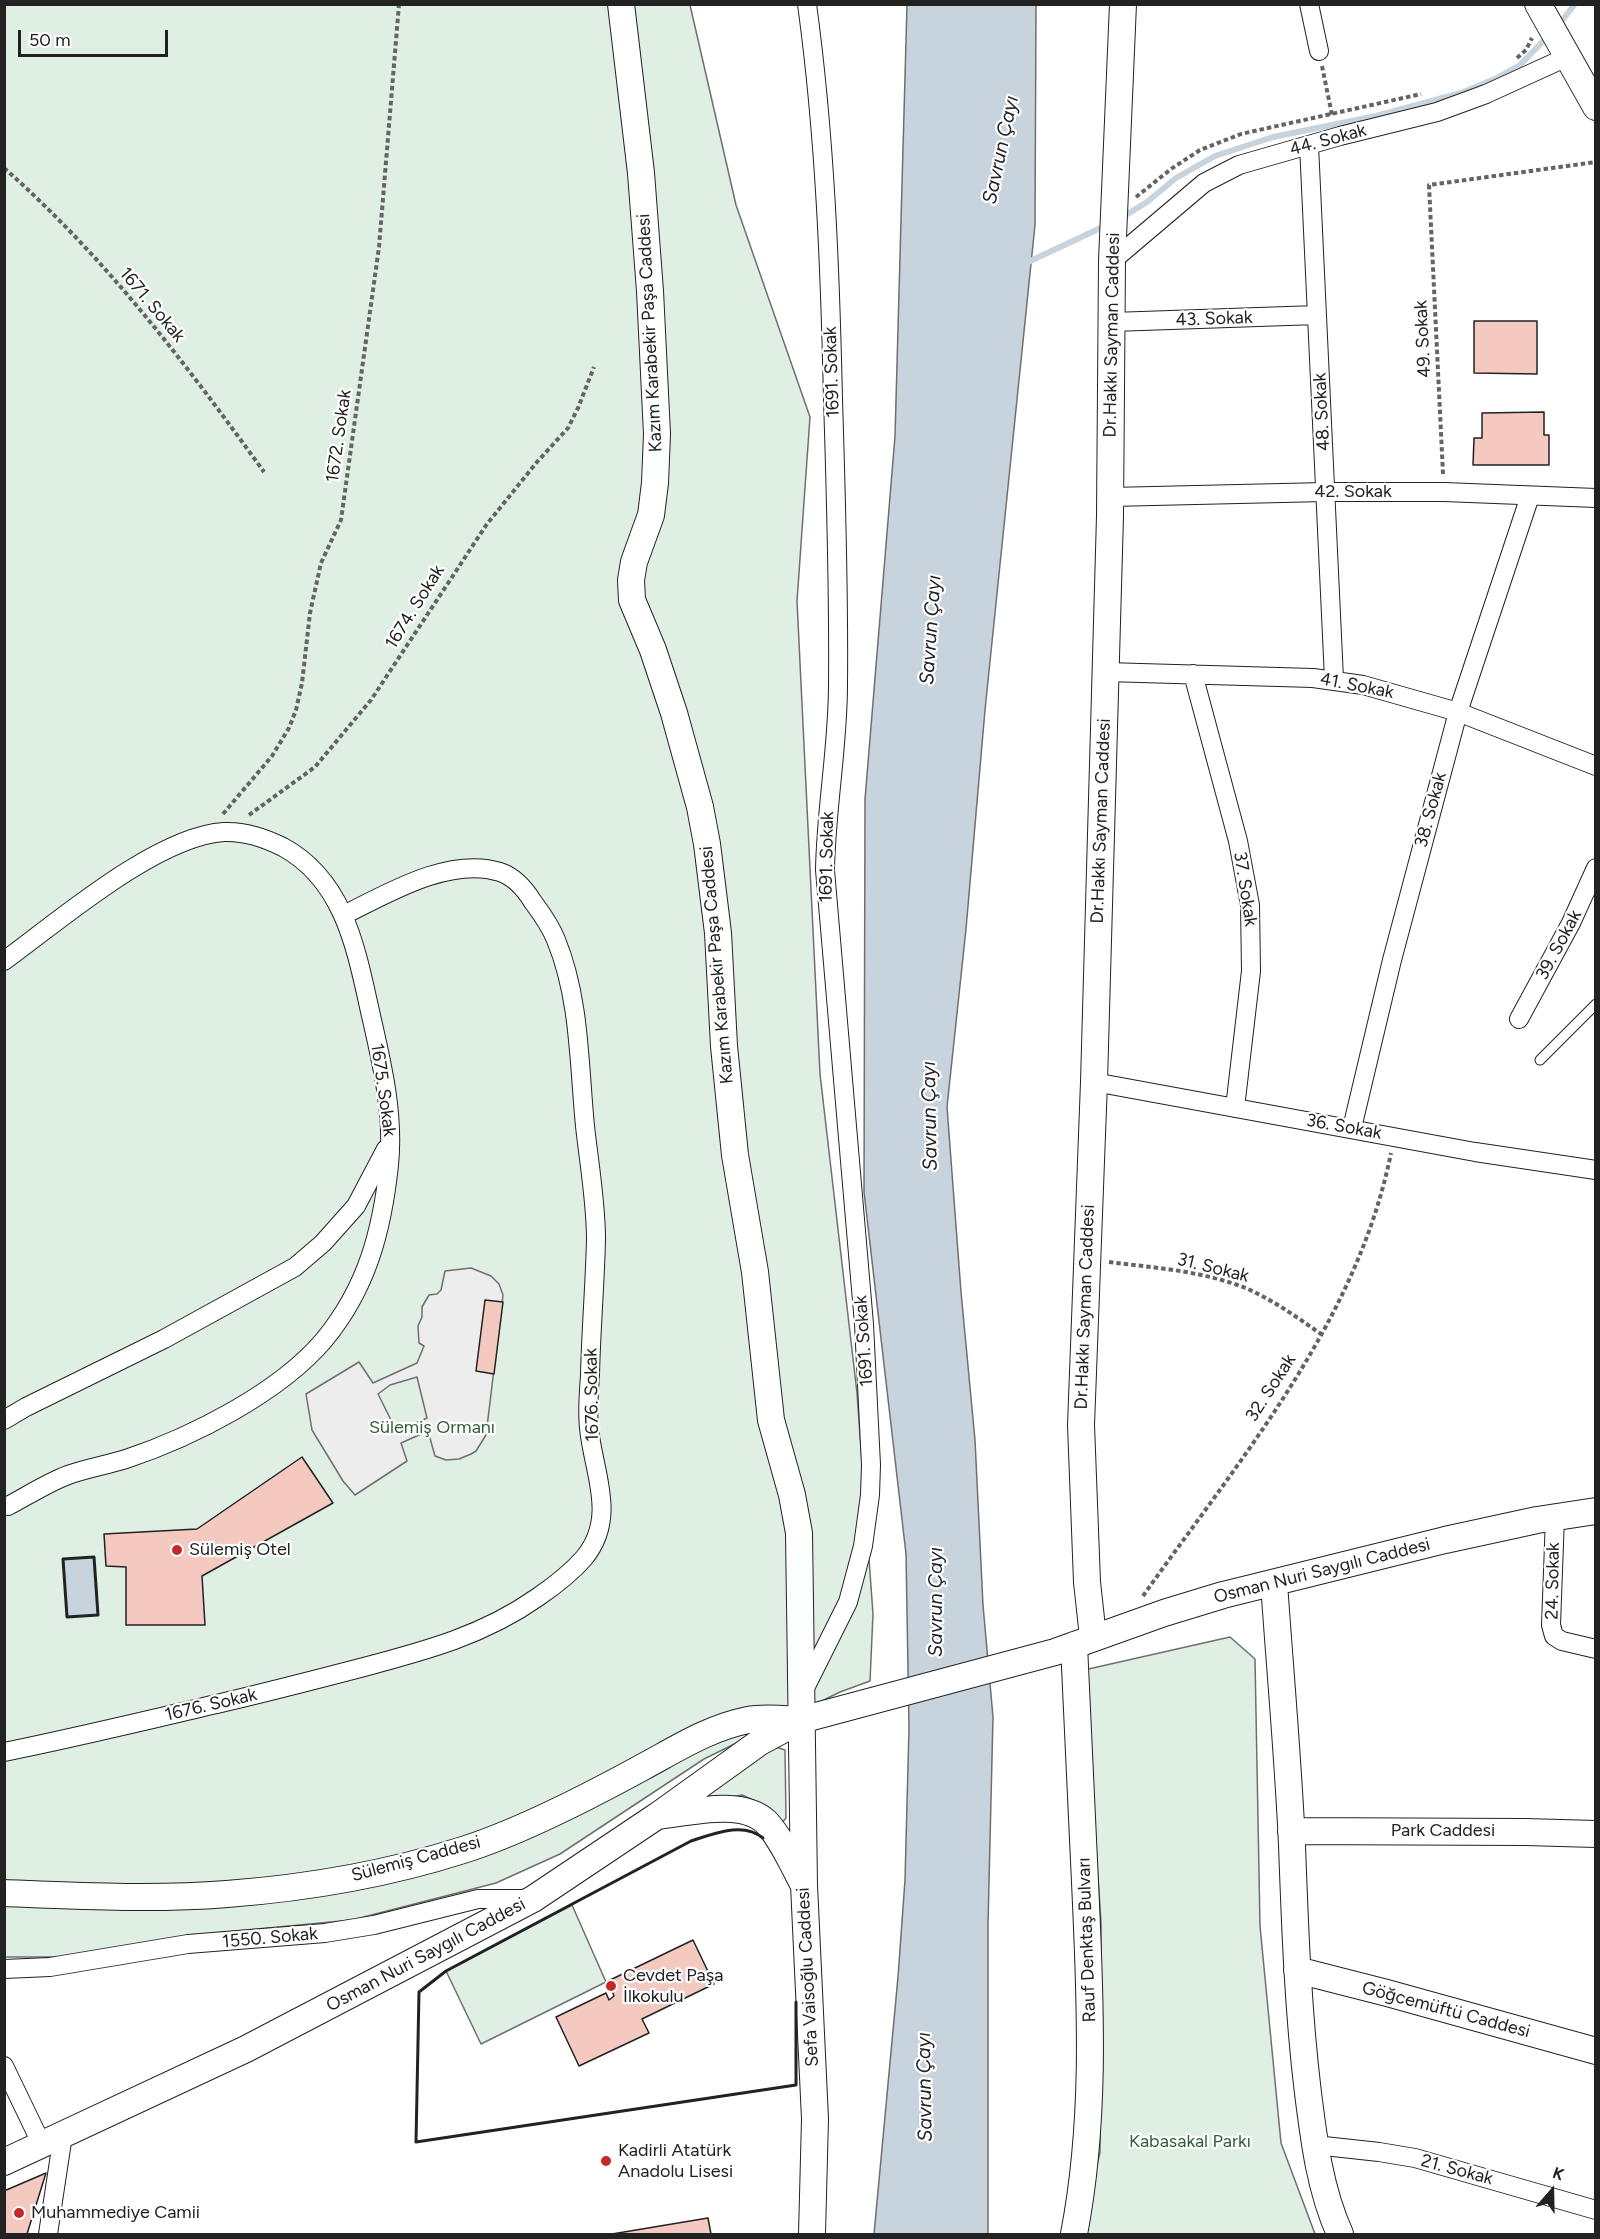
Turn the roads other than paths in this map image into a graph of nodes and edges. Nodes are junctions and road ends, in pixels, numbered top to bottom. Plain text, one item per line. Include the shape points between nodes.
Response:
1 (621, 4) edge
2 (807, 4) edge
3 (1123, 4) edge
4 (1309, 4) edge
5 (1541, 10) edge
6 (1319, 51) road end
7 (1567, 57) junction
8 (1596, 107) edge
9 (1309, 145) junction
10 (1112, 261) junction
11 (1317, 315) junction
12 (1112, 322) junction
13 (1325, 492) junction
14 (1530, 496) junction
15 (1110, 497) junction
16 (1596, 498) edge
17 (1106, 672) junction
18 (1192, 674) junction
19 (1334, 679) junction
20 (1458, 712) junction
21 (1596, 766) edge
22 (1596, 868) edge
23 (1590, 898) edge
24 (344, 915) junction
25 (4, 961) edge
26 (1596, 1004) edge
27 (1519, 1019) dead end
28 (1540, 1060) dead end
29 (1094, 1082) junction
30 (1235, 1108) junction
31 (1352, 1128) junction
32 (391, 1139) junction
33 (1596, 1170) edge
34 (4, 1420) edge
35 (8, 1506) dead end
36 (1596, 1511) edge
37 (1555, 1517) junction
38 (1274, 1583) junction
39 (1074, 1645) junction
40 (1596, 1650) edge
41 (801, 1708) junction
42 (4, 1752) edge
43 (657, 1816) junction
44 (1291, 1831) junction
45 (1594, 1831) edge
46 (804, 1884) junction
47 (4, 1893) edge
48 (533, 1899) junction
49 (4, 1969) edge
50 (1297, 1970) junction
51 (1596, 2051) edge
52 (4, 2066) edge
53 (52, 2140) junction
54 (1315, 2145) junction
55 (4, 2163) edge
56 (1596, 2210) edge
57 (48, 2235) edge
58 (812, 2235) edge
59 (1074, 2235) edge
60 (1340, 2235) edge

1 - 41 street, Kazım Karabekir Paşa Caddesi via 642,185 657,434 656,483 651,515 633,562 632,600 674,713 707,844 735,1155 755,1272 771,1420 799,1533
2 - 41 street, 1691. Sokak via 825,164 835,447 838,686 825,829 825,882 864,1324 871,1465 863,1546 848,1602
3 - 10 street, Dr.Hakkı Sayman Caddesi
4 - 6 street
5 - 7 street
7 - 8 street
7 - 9 street, 44. Sokak via 1437,112
9 - 10 street, 44. Sokak via 1239,165 1204,183
9 - 11 street, 48. Sokak
10 - 12 street, Dr.Hakkı Sayman Caddesi
11 - 12 street, 43. Sokak
11 - 13 street, 48. Sokak
12 - 15 street, Dr.Hakkı Sayman Caddesi
13 - 14 street, 42. Sokak
13 - 15 street, 42. Sokak
13 - 19 street, 48. Sokak
14 - 16 street, 42. Sokak
14 - 20 street, 38. Sokak
15 - 17 street, Dr.Hakkı Sayman Caddesi
17 - 18 street, 41. Sokak
17 - 29 street, Dr.Hakkı Sayman Caddesi
18 - 19 street, 41. Sokak
18 - 30 street, 37. Sokak via 1238,841 1250,905 1251,971
19 - 20 street, 41. Sokak
20 - 21 street, 41. Sokak
20 - 31 street, 38. Sokak via 1394,949
22 - 23 street, 39. Sokak
23 - 27 street, 39. Sokak
24 - 25 street, 1675. Sokak via 323,881 295,854 255,836 225,832 205,835 161,852 92,896
24 - 32 street, 1675. Sokak via 381,1058
24 - 42 street, 1676. Sokak via 424,878 448,871 486,868 512,877 528,894 555,937 574,1008 596,1235 588,1410 602,1508 594,1542 584,1558 524,1608 451,1643 285,1688
26 - 28 lane
29 - 30 street, 36. Sokak
29 - 39 street, Dr.Hakkı Sayman Caddesi via 1081,1425 1086,1582
30 - 31 street, 36. Sokak
31 - 33 street, 36. Sokak
32 - 34 street via 356,1206 295,1267
32 - 35 street, 1675. Sokak via 384,1207 370,1261 343,1314 301,1363 264,1391 207,1424 124,1459 65,1476
36 - 37 street, Osman Nuri Saygılı Caddesi
37 - 38 street, Osman Nuri Saygılı Caddesi
37 - 40 street, 24. Sokak via 1551,1625 1554,1636
38 - 39 street, Osman Nuri Saygılı Caddesi via 1223,1595
38 - 44 street
39 - 41 street, Osman Nuri Saygılı Caddesi via 827,1714
39 - 59 street, Rauf Denktaş Bulvarı via 1091,2030 1087,2138
41 - 43 street, Osman Nuri Saygılı Caddesi
41 - 46 street, Sefa Vaisoğlu Caddesi
41 - 47 street, Sülemiş Caddesi via 708,1731 638,1770 507,1833 465,1850 392,1869 227,1894
43 - 46 street via 732,1809 750,1812 766,1822
43 - 48 street, Osman Nuri Saygılı Caddesi
44 - 45 street, Park Caddesi
44 - 50 street
46 - 58 street, Sefa Vaisoğlu Caddesi via 814,2119
48 - 49 street, 1550. Sokak via 477,1899 345,1930 189,1944 50,1967
48 - 53 street, Osman Nuri Saygılı Caddesi via 285,2030
50 - 51 street, Göğcemüftü Caddesi
50 - 54 street
52 - 53 street
53 - 55 street, Osman Nuri Saygılı Caddesi
53 - 57 street
54 - 56 street, 21. Sokak via 1415,2158
54 - 60 street via 1325,2193

